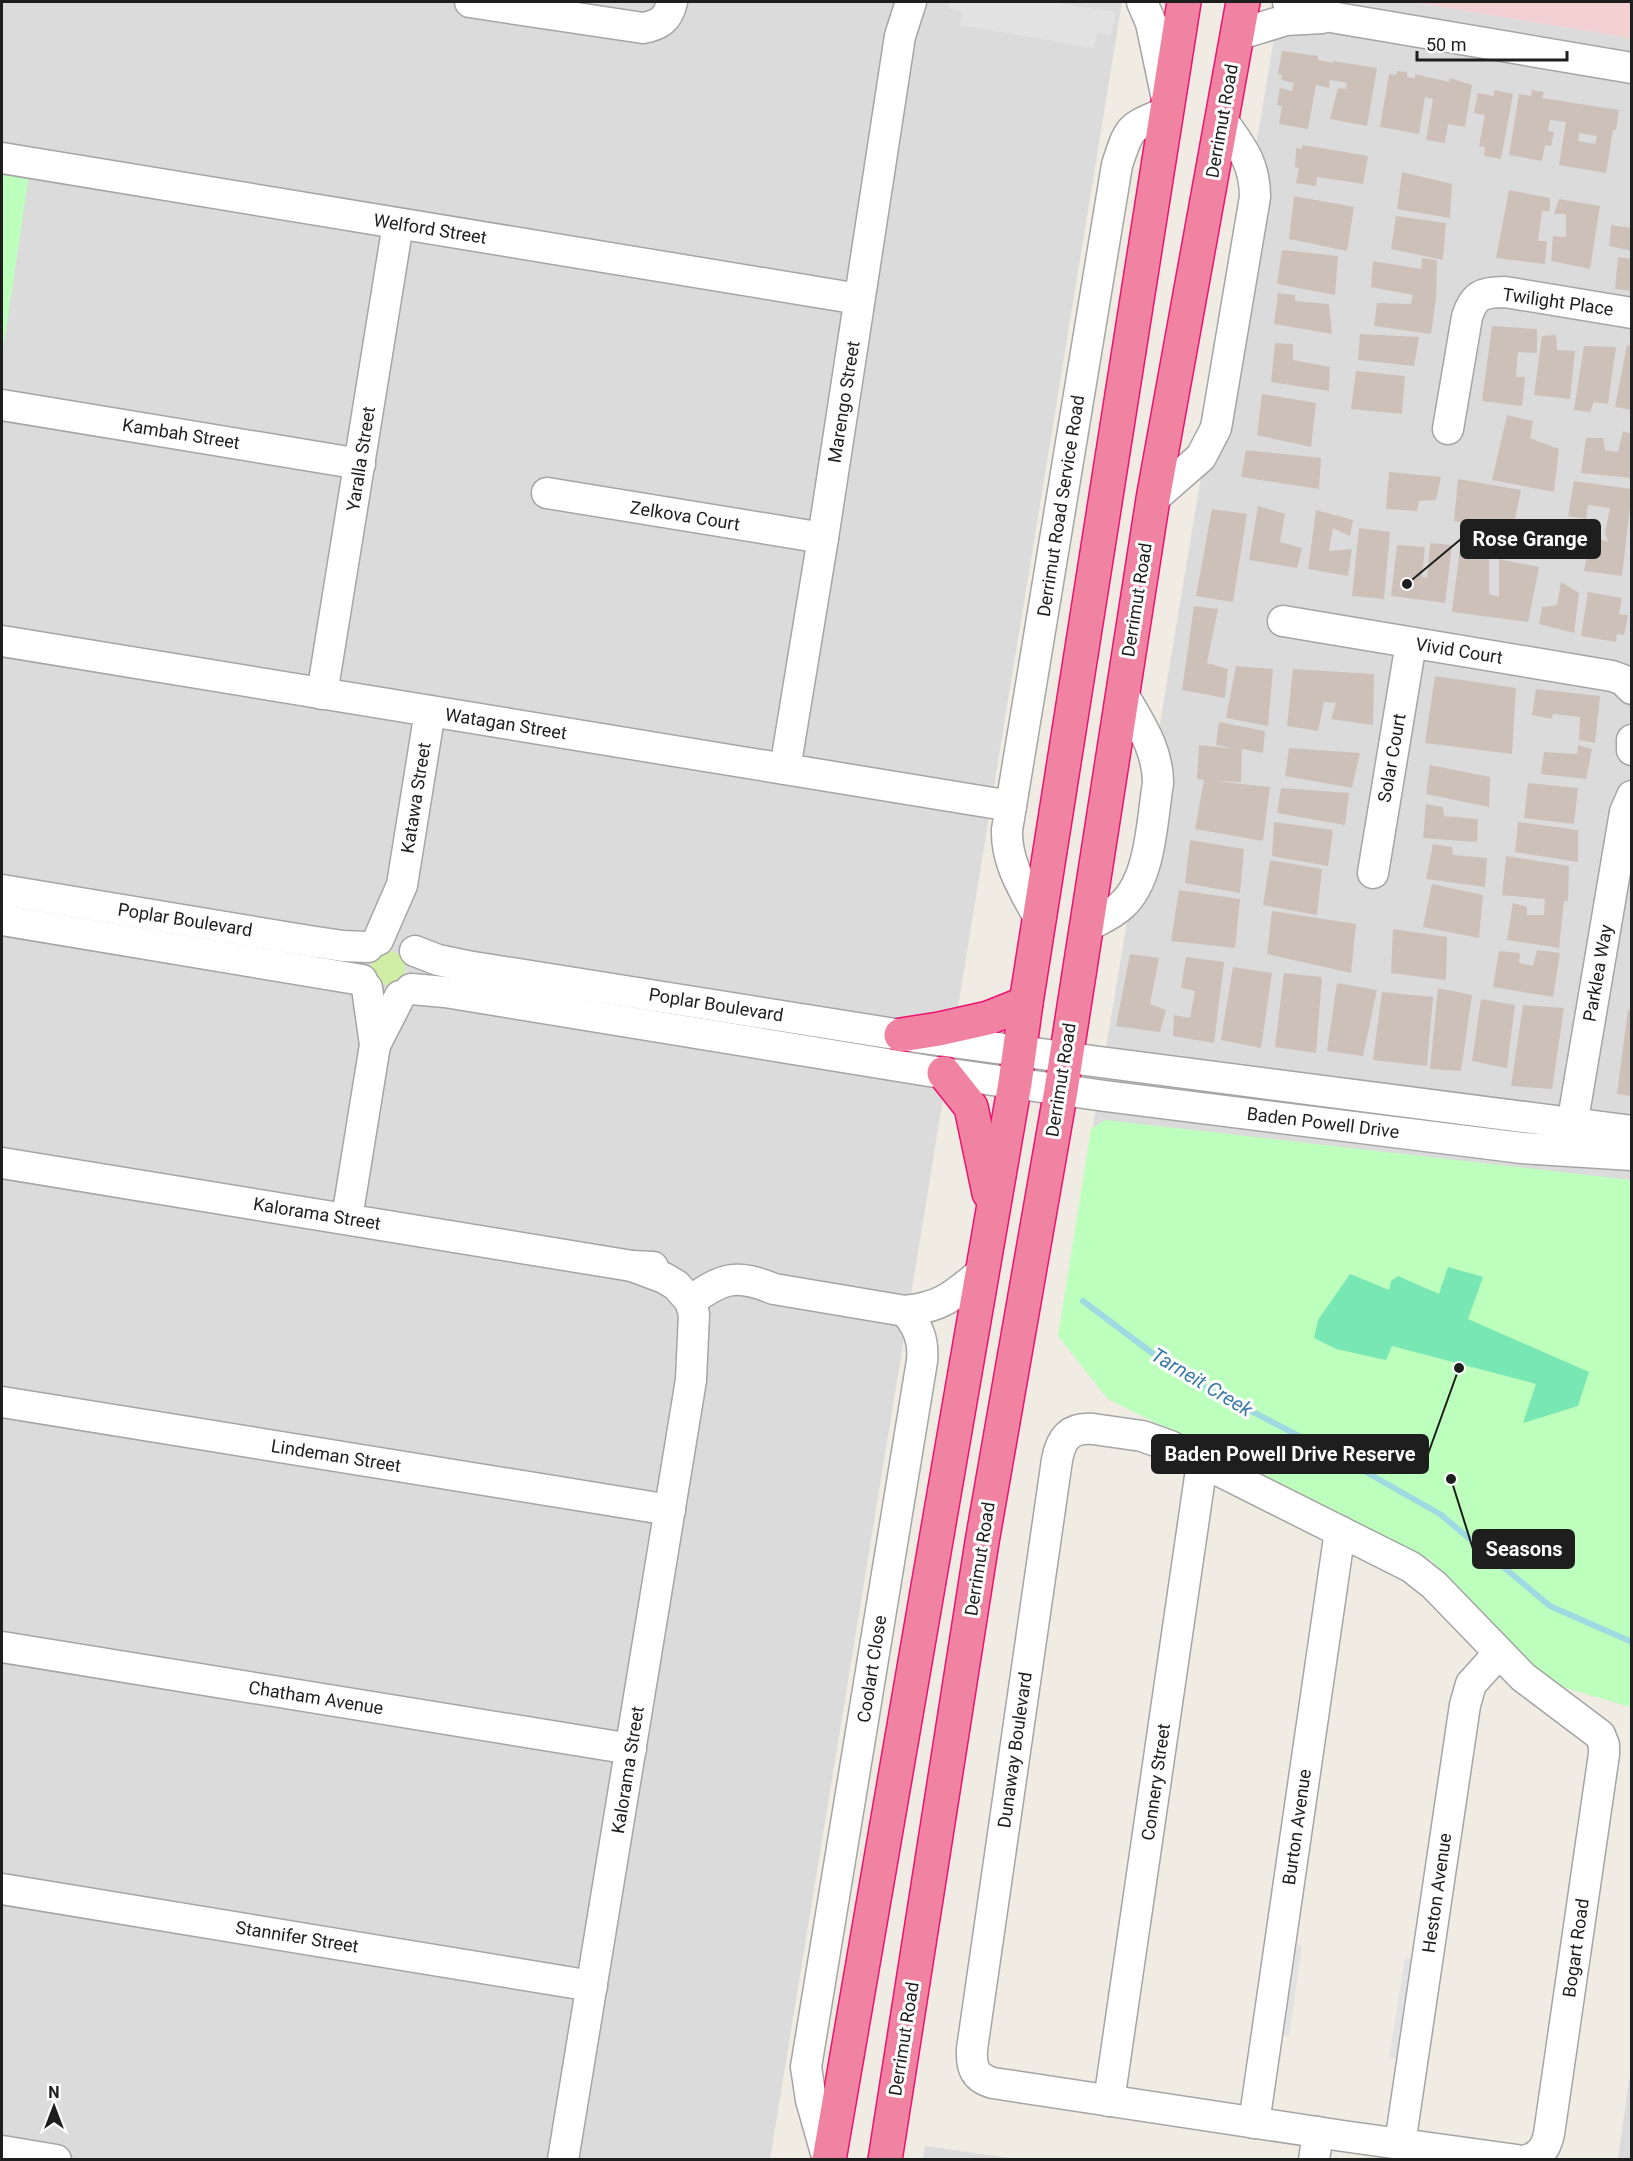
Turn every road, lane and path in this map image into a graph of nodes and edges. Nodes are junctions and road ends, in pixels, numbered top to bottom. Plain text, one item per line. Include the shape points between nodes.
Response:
1 (470, 2) edge
2 (672, 2) edge
3 (898, 2) edge
4 (911, 2) edge
5 (1142, 2) edge
6 (1184, 2) edge
7 (1243, 2) edge
8 (1288, 2) edge
9 (1331, 17) junction
10 (1237, 35) junction
11 (900, 36) junction
12 (1632, 68) edge
13 (1168, 108) junction
14 (1222, 120) junction
15 (2, 158) edge
16 (398, 224) junction
17 (859, 299) junction
18 (1632, 313) edge
19 (2, 405) edge
20 (1448, 429) dead end
21 (360, 464) junction
22 (546, 493) dead end
23 (1154, 499) junction
24 (823, 538) junction
25 (1283, 621) dead end
26 (2, 641) edge
27 (1412, 644) junction
28 (1632, 689) edge
29 (322, 694) junction
30 (1123, 694) junction
31 (430, 711) junction
32 (1632, 740) edge
33 (1632, 750) edge
34 (785, 769) junction
35 (1632, 796) edge
36 (1011, 806) junction
37 (1373, 873) dead end
38 (402, 885) junction
39 (2, 890) edge
40 (1039, 918) junction
41 (2, 920) edge
42 (1086, 927) junction
43 (373, 943) junction
44 (412, 948) junction
45 (365, 984) junction
46 (405, 992) junction
47 (1026, 1003) junction
48 (901, 1035) junction
49 (375, 1045) junction
50 (1019, 1051) junction
51 (1065, 1058) junction
52 (944, 1073) junction
53 (1015, 1083) junction
54 (1061, 1090) junction
55 (1632, 1131) edge
56 (1570, 1138) junction
57 (1632, 1155) edge
58 (2, 1163) edge
59 (993, 1210) junction
60 (347, 1218) junction
61 (981, 1273) junction
62 (700, 1297) junction
63 (905, 1311) junction
64 (2, 1402) edge
65 (1202, 1463) junction
66 (670, 1510) junction
67 (1340, 1531) junction
68 (2, 1647) edge
69 (1499, 1653) junction
70 (631, 1749) junction
71 (2, 1889) edge
72 (592, 1986) junction
73 (1109, 2101) junction
74 (1254, 2123) junction
75 (1400, 2144) junction
76 (1329, 2147) edge
77 (2, 2151) edge
78 (1529, 2156) edge
79 (56, 2160) edge
80 (563, 2160) edge
81 (829, 2160) edge
82 (885, 2160) edge

1 - 2 street via 643,28 666,19
3 - 11 street, Marengo Street
4 - 11 street, Marengo Street
5 - 13 street via 1151,23
6 - 13 highway
7 - 10 highway, Derrimut Road
8 - 9 street
9 - 10 street via 1286,20
9 - 12 street
10 - 14 highway, Derrimut Road
11 - 17 street, Marengo Street
13 - 36 street, Derrimut Road Service Road via 1127,134 1117,165
13 - 40 highway
14 - 23 highway, Derrimut Road
14 - 23 street via 1248,157 1255,197 1216,428 1201,457
15 - 16 street, Welford Street
16 - 17 street, Welford Street
16 - 21 street, Yaralla Street
17 - 24 street, Marengo Street
18 - 20 street, Twilight Place via 1505,292 1479,296 1467,317
19 - 21 street, Kambah Street
21 - 29 street, Yaralla Street
22 - 24 street, Zelkova Court
23 - 30 highway, Derrimut Road
24 - 34 street, Marengo Street
25 - 27 street, Vivid Court
26 - 29 street, Watagan Street
27 - 28 street, Vivid Court via 1612,676
27 - 37 street, Solar Court
29 - 31 street, Watagan Street
30 - 42 highway, Derrimut Road
30 - 42 street via 1151,744 1158,769 1146,859 1141,880 1129,899
31 - 34 street, Watagan Street
31 - 38 street, Katawa Street
32 - 33 street
34 - 36 street, Watagan Street
35 - 56 street, Parklea Way via 1625,812
36 - 40 street, Derrimut Road Service Road via 1007,830 1009,855
38 - 43 street, Katawa Street
38 - 44 street, Katawa Street
39 - 43 street, Poplar Boulevard via 309,940
40 - 47 highway
41 - 45 street, Poplar Boulevard
42 - 51 highway, Derrimut Road
43 - 44 street via 394,938
43 - 45 street via 360,962
44 - 46 street via 420,971 417,981
44 - 48 street, Poplar Boulevard via 438,960 467,966
45 - 46 street via 383,997
45 - 49 street
46 - 49 street
46 - 52 street, Poplar Boulevard via 445,992
47 - 48 highway via 988,1018
47 - 50 highway
48 - 50 street, Poplar Boulevard
49 - 60 street
50 - 51 street, Baden Powell Drive
50 - 53 highway
51 - 54 highway, Derrimut Road
51 - 56 street, Baden Powell Drive
52 - 53 street, Poplar Boulevard
52 - 59 highway via 970,1107
53 - 54 street, Baden Powell Drive
53 - 59 highway
54 - 56 street, Baden Powell Drive via 1511,1146
54 - 82 highway, Derrimut Road via 980,1554
55 - 56 street, Baden Powell Drive
56 - 57 street, Baden Powell Drive
58 - 60 street, Kalorama Street
59 - 61 highway
60 - 62 street, Kalorama Street via 632,1266
61 - 63 street via 944,1302
61 - 81 highway
62 - 63 street via 774,1289
62 - 66 street, Kalorama Street via 694,1314 691,1380
63 - 81 street, Coolart Close via 920,1333 922,1361 806,2067 811,2100
64 - 66 street, Lindeman Street
65 - 67 street
65 - 73 street, Connery Street
65 - 73 street, Dunaway Boulevard via 1142,1436 1085,1428 1071,1431 1062,1442 1057,1460 972,2066 979,2077 993,2083
66 - 70 street, Kalorama Street
67 - 69 street via 1422,1575
67 - 74 street, Burton Avenue
68 - 70 street, Chatham Avenue
69 - 75 street, Heston Avenue via 1471,1684 1465,1705
69 - 78 street, Bogart Road via 1530,1683 1596,1731 1604,1745 1549,2134
70 - 72 street, Kalorama Street
71 - 72 street, Stannifer Street
72 - 80 street, Kalorama Street
73 - 74 street
74 - 76 street
75 - 76 street
75 - 78 street
77 - 79 street

